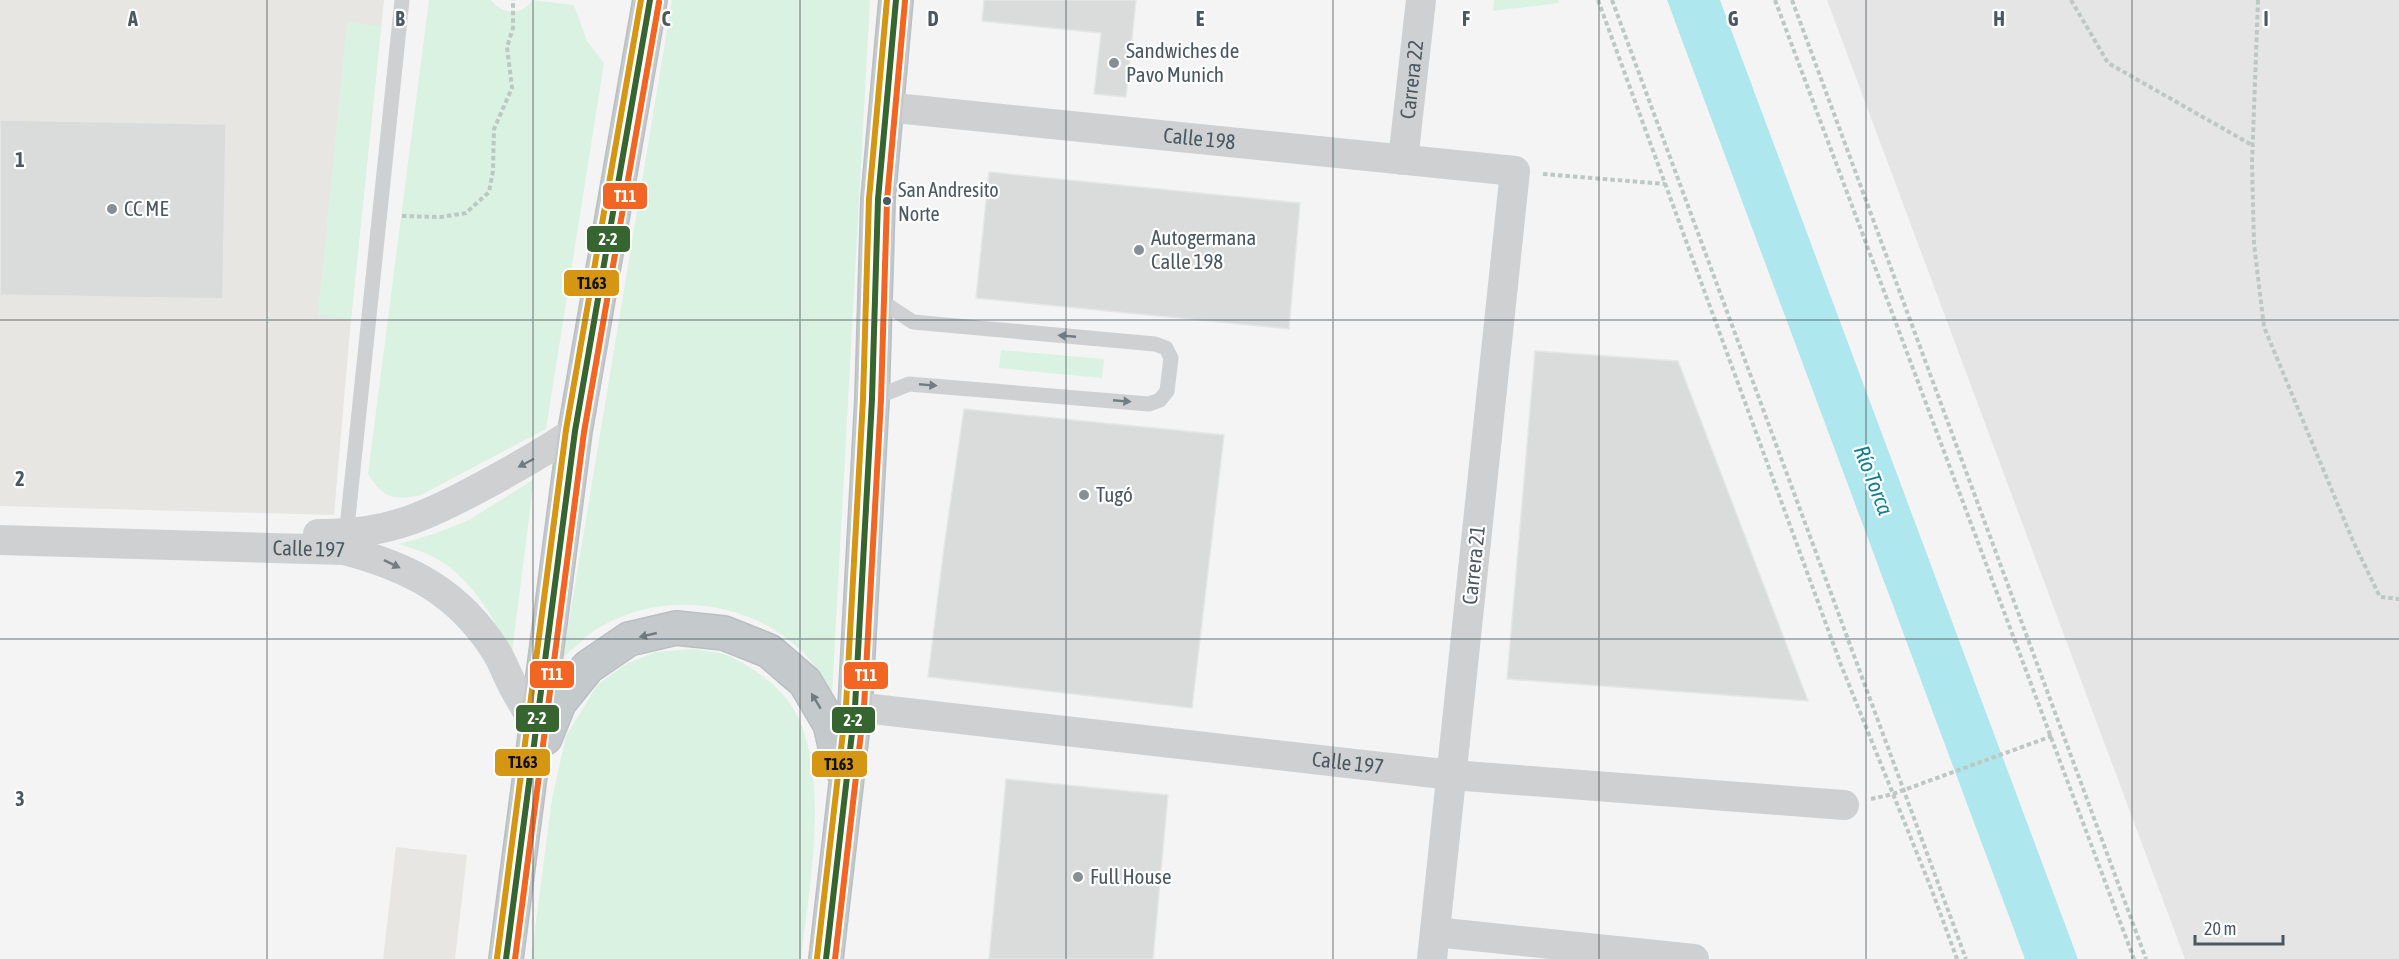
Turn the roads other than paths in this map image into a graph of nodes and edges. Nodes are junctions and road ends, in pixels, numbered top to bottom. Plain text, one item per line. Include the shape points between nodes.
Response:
1 (402, 0) edge
2 (650, 0) edge
3 (896, 0) edge
4 (1421, 0) edge
5 (885, 107) junction
6 (1403, 160) junction
7 (1515, 171) joint
8 (875, 297) junction
9 (872, 399) junction
10 (575, 431) junction
11 (0, 523) edge
12 (0, 540) edge
13 (345, 542) junction
14 (855, 707) junction
15 (536, 726) junction
16 (1452, 775) junction
17 (527, 791) junction
18 (1844, 805) dead end
19 (843, 817) junction
20 (1434, 945) edge
21 (506, 959) edge
22 (826, 959) edge
23 (1694, 959) edge

1 - 13 lane
2 - 10 highway
3 - 5 highway
4 - 6 street, Carrera 22
5 - 6 street, Calle 198
5 - 8 highway
6 - 7 street, Calle 198
7 - 16 street, Carrera 21
8 - 9 highway
9 -> 8 lane via 909,384 1149,404 1160,400 1167,391 1171,358 1166,348 1155,344 913,322
9 - 14 highway
10 -> 13 street, Calle 197 via 535,459 455,502 412,522
10 - 15 highway
11 - 13 street, Calle 197
12 - 13 street, Calle 197
13 -> 15 street, Calle 197 via 449,596 498,654
14 - 16 street, Calle 197
14 - 19 highway
15 - 17 highway
16 - 18 street, Calle 197
16 - 20 street, Carrera 21
19 -> 17 highway via 840,771 830,724 805,682 769,651 724,633 676,628 629,639 588,668 559,703
17 - 21 highway
19 - 22 highway
20 - 23 street

